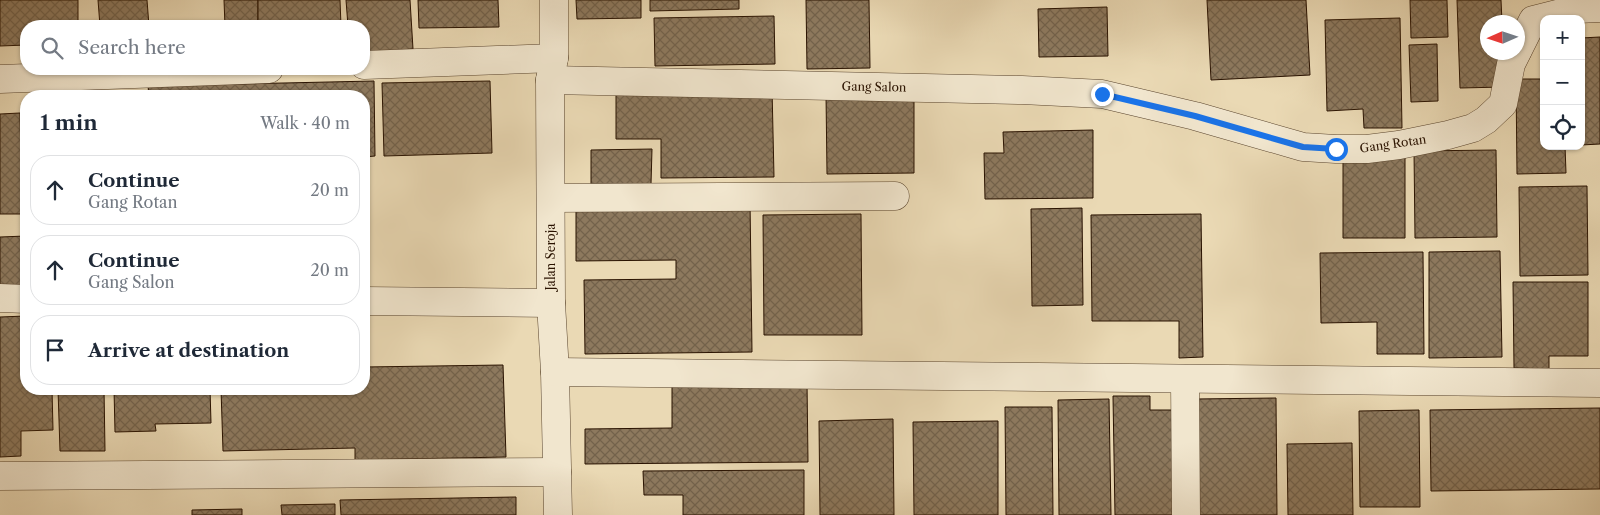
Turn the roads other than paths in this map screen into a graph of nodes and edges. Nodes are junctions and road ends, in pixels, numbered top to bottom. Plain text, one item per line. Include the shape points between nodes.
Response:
1 (554, 0) edge
2 (1600, 8) edge
3 (1525, 36) edge
4 (1513, 60) edge
5 (370, 65) edge
6 (552, 69) junction
7 (108, 75) edge
8 (0, 79) edge
9 (1195, 116) joint
10 (895, 196) dead end
11 (551, 198) junction
12 (0, 298) edge
13 (20, 298) edge
14 (370, 301) edge
15 (551, 302) junction
16 (555, 372) junction
17 (1185, 379) junction
18 (1600, 383) edge
19 (558, 472) junction
20 (0, 476) edge
21 (558, 515) edge
22 (1186, 515) edge

1 - 6 street, Jalan Seroja
2 - 3 street, Gang Rotan via 1577,9 1533,20
4 - 9 street, Gang Rotan via 1503,104 1486,120 1456,133 1407,144 1367,149 1303,147
5 - 6 street, Gang Salon
6 - 9 street, Gang Salon via 1102,94
6 - 11 street, Jalan Seroja
7 - 8 street
10 - 11 street
11 - 15 street, Jalan Seroja
12 - 13 street
14 - 15 street
15 - 16 street, Jalan Seroja
16 - 17 street
16 - 19 street, Jalan Seroja
17 - 18 street
17 - 22 street
19 - 20 street
19 - 21 street, Jalan Seroja

